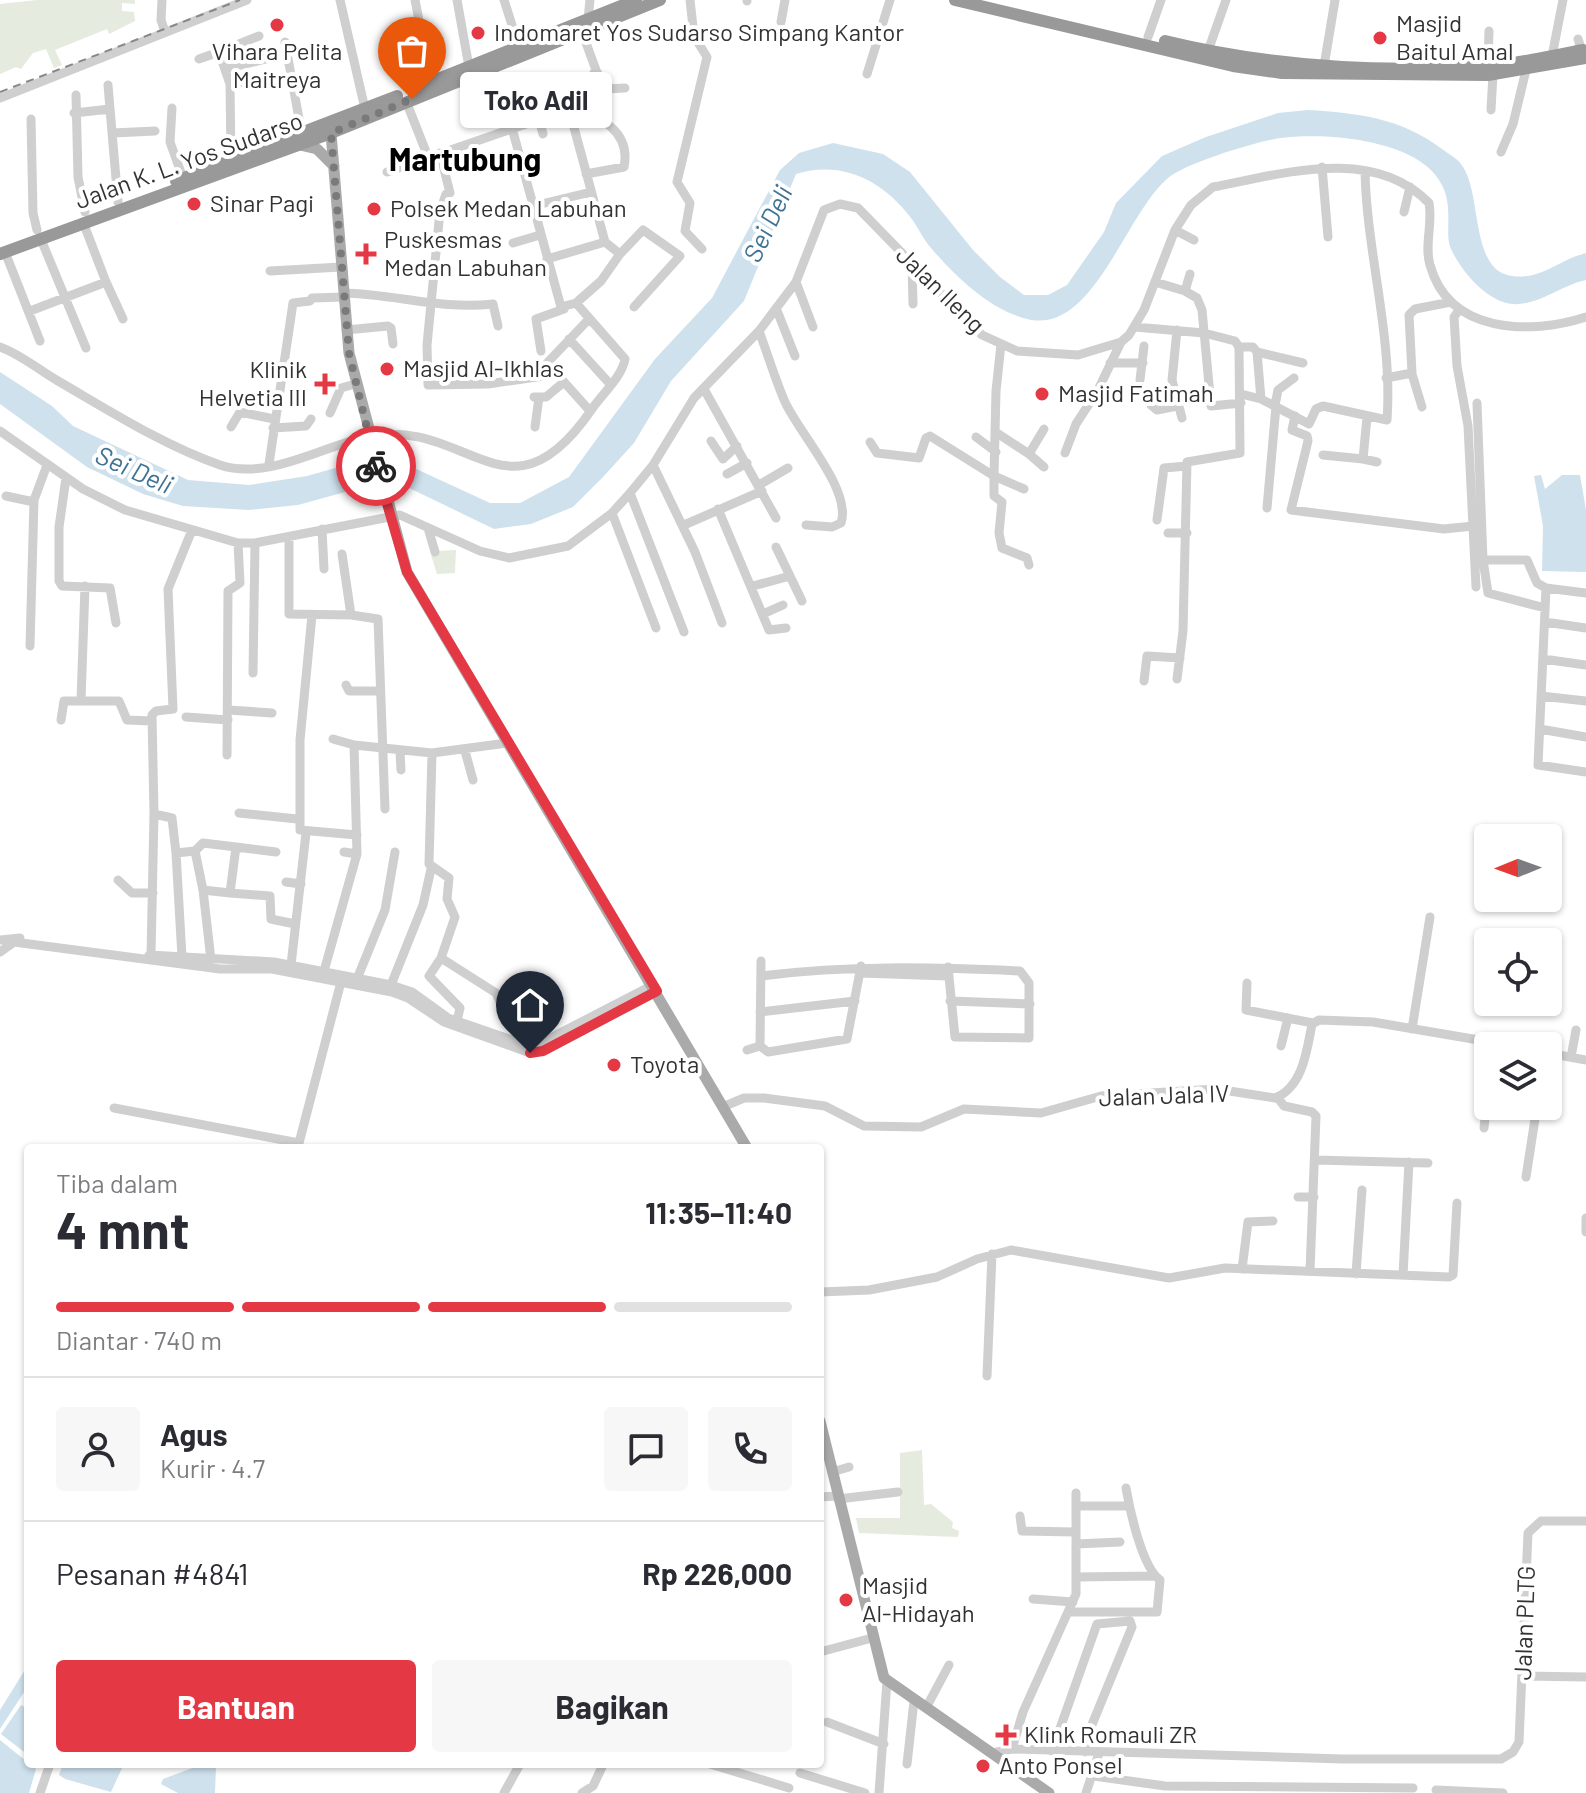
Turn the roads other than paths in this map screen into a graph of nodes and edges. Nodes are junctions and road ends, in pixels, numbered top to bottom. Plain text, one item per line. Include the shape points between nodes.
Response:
1 (162, 0) edge
2 (247, 0) edge
3 (340, 0) edge
4 (415, 0) edge
5 (457, 0) edge
6 (504, 0) edge
7 (590, 0) edge
8 (636, 0) edge
9 (660, 0) edge
10 (690, 0) edge
11 (785, 0) edge
12 (890, 0) edge
13 (955, 0) edge
14 (994, 0) edge
15 (1161, 0) edge
16 (1226, 0) edge
17 (1335, 0) edge
18 (1563, 0) edge
19 (781, 22) dead end
20 (585, 25) junction
21 (1489, 31) dead end
22 (165, 32) junction
23 (259, 36) dead end
24 (1148, 37) junction
25 (285, 42) dead end
26 (1583, 49) edge
27 (520, 51) junction
28 (1208, 51) junction
29 (219, 52) junction
30 (1552, 56) junction
31 (199, 59) dead end
32 (266, 59) dead end
33 (469, 67) junction
34 (225, 69) junction
35 (489, 69) junction
36 (1323, 69) junction
37 (596, 70) junction
38 (1491, 70) junction
39 (1526, 70) junction
40 (867, 74) dead end
41 (269, 77) dead end
42 (431, 82) junction
43 (230, 84) junction
44 (108, 85) dead end
45 (625, 88) dead end
46 (76, 95) dead end
47 (409, 97) junction
48 (0, 98) edge
49 (172, 108) dead end
50 (110, 109) junction
51 (365, 109) junction
52 (1491, 110) dead end
53 (569, 111) junction
54 (74, 113) junction
55 (31, 119) dead end
56 (539, 119) junction
57 (512, 128) junction
58 (330, 129) junction
59 (155, 131) dead end
60 (113, 133) junction
61 (543, 134) dead end
62 (300, 140) junction
63 (1501, 152) dead end
64 (440, 153) junction
65 (428, 157) junction
66 (231, 161) junction
67 (334, 167) junction
68 (1322, 167) junction
69 (387, 172) dead end
70 (1365, 172) junction
71 (586, 174) junction
72 (183, 178) junction
73 (1410, 187) junction
74 (591, 192) junction
75 (118, 202) junction
76 (533, 206) junction
77 (1404, 212) dead end
78 (84, 217) junction
79 (1175, 230) junction
80 (39, 233) junction
81 (540, 235) junction
82 (1328, 237) dead end
83 (1194, 240) dead end
84 (605, 242) junction
85 (513, 243) dead end
86 (702, 249) dead end
87 (2, 250) edge
88 (620, 254) junction
89 (547, 259) junction
90 (912, 264) junction
91 (341, 267) junction
92 (270, 271) dead end
93 (1190, 274) dead end
94 (106, 282) junction
95 (796, 282) junction
96 (1155, 282) junction
97 (1185, 291) junction
98 (343, 295) junction
99 (65, 297) junction
100 (1451, 302) junction
101 (576, 303) junction
102 (913, 304) dead end
103 (430, 305) junction
104 (634, 307) dead end
105 (776, 308) junction
106 (564, 309) junction
107 (1459, 310) junction
108 (30, 311) junction
109 (1586, 317) edge
110 (123, 319) dead end
111 (588, 320) junction
112 (498, 326) dead end
113 (813, 327) dead end
114 (1135, 327) junction
115 (346, 330) junction
116 (1177, 330) junction
117 (759, 331) junction
118 (1204, 333) junction
119 (569, 339) junction
120 (40, 341) dead end
121 (1121, 342) junction
122 (393, 344) dead end
123 (1001, 344) junction
124 (1144, 346) dead end
125 (0, 347) edge
126 (1239, 347) junction
127 (86, 348) dead end
128 (541, 351) dead end
129 (1257, 352) junction
130 (795, 356) dead end
131 (1110, 363) junction
132 (1143, 363) junction
133 (1303, 363) dead end
134 (1412, 374) junction
135 (560, 378) junction
136 (1294, 378) dead end
137 (1386, 378) junction
138 (1140, 380) dead end
139 (355, 384) junction
140 (610, 384) junction
141 (704, 389) junction
142 (1241, 398) junction
143 (1261, 399) junction
144 (1477, 403) dead end
145 (1151, 405) dead end
146 (1177, 406) junction
147 (1276, 406) junction
148 (1422, 407) dead end
149 (590, 411) junction
150 (330, 413) dead end
151 (1295, 416) junction
152 (1367, 417) junction
153 (1182, 418) dead end
154 (311, 419) dead end
155 (273, 424) junction
156 (1472, 426) junction
157 (231, 427) dead end
158 (535, 427) dead end
159 (1044, 429) dead end
160 (0, 431) edge
161 (997, 433) junction
162 (369, 436) junction
163 (976, 437) dead end
164 (711, 441) dead end
165 (870, 442) dead end
166 (737, 446) junction
167 (996, 452) junction
168 (1065, 453) dead end
169 (1029, 454) junction
170 (1323, 455) dead end
171 (1363, 459) junction
172 (1377, 462) dead end
173 (747, 463) junction
174 (269, 464) junction
175 (47, 465) junction
176 (653, 465) junction
177 (1187, 466) junction
178 (1044, 467) dead end
179 (788, 468) dead end
180 (727, 474) dead end
181 (994, 476) junction
182 (66, 478) junction
183 (761, 488) junction
184 (1024, 489) dead end
185 (630, 493) junction
186 (6, 496) dead end
187 (34, 502) junction
188 (1267, 508) dead end
189 (718, 509) junction
190 (388, 510) junction
191 (612, 513) junction
192 (776, 518) dead end
193 (1157, 520) dead end
194 (684, 525) junction
195 (806, 525) dead end
196 (1473, 526) junction
197 (428, 528) junction
198 (322, 529) junction
199 (192, 530) junction
200 (1168, 533) dead end
201 (1187, 533) junction
202 (289, 537) junction
203 (238, 543) junction
204 (255, 543) junction
205 (776, 547) dead end
206 (435, 552) dead end
207 (342, 554) dead end
208 (1483, 560) junction
209 (1029, 565) dead end
210 (324, 569) dead end
211 (790, 576) junction
212 (85, 586) junction
213 (753, 586) junction
214 (1476, 587) dead end
215 (1546, 588) junction
216 (1586, 593) edge
217 (802, 601) dead end
218 (783, 605) dead end
219 (1545, 608) junction
220 (763, 614) junction
221 (312, 615) junction
222 (351, 615) junction
223 (1545, 622) junction
224 (116, 623) dead end
225 (722, 623) dead end
226 (656, 628) dead end
227 (786, 628) dead end
228 (1586, 628) edge
229 (684, 632) dead end
230 (30, 646) dead end
231 (1180, 658) junction
232 (1543, 659) junction
233 (1586, 665) edge
234 (253, 673) dead end
235 (1177, 679) dead end
236 (1144, 681) dead end
237 (346, 685) dead end
238 (378, 691) junction
239 (1541, 696) junction
240 (81, 700) junction
241 (1586, 701) edge
242 (272, 713) dead end
243 (228, 715) junction
244 (186, 717) dead end
245 (61, 720) dead end
246 (152, 721) junction
247 (1540, 729) junction
248 (1586, 737) edge
249 (333, 739) dead end
250 (506, 741) junction
251 (354, 745) junction
252 (382, 749) junction
253 (465, 751) junction
254 (400, 752) junction
255 (432, 753) junction
256 (227, 755) dead end
257 (401, 770) dead end
258 (1586, 772) edge
259 (473, 780) dead end
260 (385, 809) dead end
261 (239, 813) dead end
262 (154, 814) junction
263 (297, 819) junction
264 (306, 833) junction
265 (357, 835) junction
266 (236, 847) junction
267 (195, 851) junction
268 (276, 852) dead end
269 (344, 852) dead end
270 (395, 852) dead end
271 (176, 853) junction
272 (357, 854) junction
273 (431, 869) junction
274 (118, 880) dead end
275 (286, 882) dead end
276 (301, 884) junction
277 (203, 890) junction
278 (153, 893) junction
279 (230, 893) junction
280 (1430, 917) dead end
281 (295, 924) junction
282 (0, 940) edge
283 (77, 949) junction
284 (0, 952) edge
285 (118, 954) junction
286 (151, 955) junction
287 (182, 957) junction
288 (441, 958) junction
289 (761, 961) dead end
290 (218, 963) junction
291 (291, 965) junction
292 (861, 970) junction
293 (324, 971) junction
294 (948, 972) junction
295 (761, 976) junction
296 (342, 979) junction
297 (357, 979) junction
298 (1247, 983) dead end
299 (391, 985) junction
300 (655, 988) junction
301 (855, 1001) junction
302 (950, 1001) junction
303 (1030, 1004) junction
304 (503, 1009) dead end
305 (760, 1012) junction
306 (1288, 1018) junction
307 (450, 1020) junction
308 (1313, 1023) junction
309 (1412, 1029) junction
310 (1576, 1030) dead end
311 (1474, 1040) edge
312 (760, 1046) junction
313 (1281, 1046) dead end
314 (747, 1050) dead end
315 (1562, 1055) edge
316 (1571, 1057) junction
317 (1586, 1060) edge
318 (1278, 1098) junction
319 (725, 1106) junction
320 (114, 1108) dead end
321 (1485, 1120) edge
322 (1535, 1120) edge
323 (1484, 1128) dead end
324 (745, 1144) edge
325 (1315, 1160) junction
326 (1409, 1162) junction
327 (1428, 1163) dead end
328 (1526, 1177) dead end
329 (1362, 1190) dead end
330 (1298, 1197) dead end
331 (1314, 1197) junction
332 (1457, 1203) dead end
333 (1586, 1218) edge
334 (1273, 1221) dead end
335 (1586, 1232) edge
336 (992, 1254) junction
337 (1242, 1269) junction
338 (1310, 1271) junction
339 (1356, 1274) junction
340 (1403, 1275) junction
341 (824, 1292) edge
342 (987, 1376) dead end
343 (824, 1456) edge
344 (849, 1467) dead end
345 (832, 1472) junction
346 (1126, 1488) dead end
347 (898, 1492) dead end
348 (1076, 1493) dead end
349 (824, 1497) edge
350 (838, 1498) junction
351 (1076, 1506) junction
352 (1129, 1506) junction
353 (1020, 1516) dead end
354 (1586, 1521) edge
355 (1075, 1532) junction
356 (1120, 1542) dead end
357 (1076, 1544) junction
358 (1154, 1576) junction
359 (1076, 1577) junction
360 (1033, 1599) dead end
361 (1073, 1602) junction
362 (1068, 1612) junction
363 (872, 1638) junction
364 (824, 1651) edge
365 (949, 1665) dead end
366 (1524, 1676) junction
367 (1586, 1677) edge
368 (887, 1681) junction
369 (914, 1701) junction
370 (926, 1708) junction
371 (827, 1722) dead end
372 (884, 1744) junction
373 (1012, 1749) junction
374 (1052, 1751) junction
375 (1085, 1752) junction
376 (992, 1753) junction
377 (1099, 1753) junction
378 (907, 1764) dead end
379 (49, 1768) edge
380 (518, 1768) edge
381 (602, 1768) edge
382 (722, 1768) edge
383 (795, 1768) edge
384 (800, 1773) junction
385 (1094, 1776) junction
386 (1413, 1788) dead end
387 (1252, 1789) edge
388 (1346, 1789) edge
389 (1436, 1790) dead end
390 (788, 1791) edge
391 (40, 1793) edge
392 (504, 1793) edge
393 (582, 1793) edge
394 (865, 1793) edge
395 (879, 1793) edge
396 (1049, 1793) edge
397 (1086, 1793) edge
398 (1503, 1793) edge

1 - 22 street
2 - 22 street
3 - 51 street
4 - 42 street
5 - 33 street
6 - 27 street
7 - 20 street
8 - 20 highway, Jalan K. L. Yos Sudarso
9 - 20 highway, Jalan K. L. Yos Sudarso
10 - 86 street via 694,36 707,57 677,182 690,203 685,231
11 - 19 street
12 - 40 street
13 - 36 highway via 1233,66
14 - 24 highway
15 - 24 street
16 - 28 street
17 - 36 street
18 - 30 street
20 - 27 highway, Jalan K. L. Yos Sudarso
20 - 37 street
21 - 38 street
22 - 48 street
23 - 29 street
24 - 28 highway
25 - 62 street
26 - 30 highway
26 - 39 highway
27 - 33 highway, Jalan K. L. Yos Sudarso
27 - 35 highway, Jalan K. L. Yos Sudarso
28 - 36 highway
29 - 31 street
29 - 34 street
30 - 38 highway
32 - 34 street
33 - 42 highway, Jalan K. L. Yos Sudarso
34 - 43 street
35 - 47 highway, Jalan K. L. Yos Sudarso
35 - 57 street
36 - 38 highway
37 - 45 street via 606,89
37 - 53 street
38 - 39 highway
38 - 52 street
39 - 63 street
41 - 43 street
42 - 47 highway, Jalan K. L. Yos Sudarso
43 - 66 street
44 - 50 street
46 - 54 street
47 - 51 highway, Jalan K. L. Yos Sudarso
47 - 58 highway, Jalan K. L. Yos Sudarso
47 - 65 street
49 - 72 street via 170,142
50 - 54 street
50 - 60 street
51 - 58 highway, Jalan K. L. Yos Sudarso
53 - 56 street
53 - 71 street
53 - 71 street via 616,128 621,137 624,167
54 - 78 street
55 - 80 street via 33,213
56 - 57 street
56 - 61 street
57 - 64 street
57 - 76 street
58 - 62 highway, Jalan K. L. Yos Sudarso
58 - 67 main road
59 - 60 street
60 - 75 street
62 - 66 highway, Jalan K. L. Yos Sudarso
62 - 67 main road
62 - 78 highway, Jalan K. L. Yos Sudarso
64 - 65 street
64 - 103 street via 450,193 440,211
65 - 69 street
66 - 72 highway, Jalan K. L. Yos Sudarso
67 - 91 main road
68 - 70 street
68 - 79 street via 1213,187 1191,205
68 - 82 street
70 - 73 street
70 - 137 street
71 - 74 street
72 - 75 highway, Jalan K. L. Yos Sudarso
73 - 77 street
73 - 100 street via 1429,203 1430,267
74 - 76 street
74 - 84 street
75 - 78 highway, Jalan K. L. Yos Sudarso
76 - 81 street
78 - 80 highway, Jalan K. L. Yos Sudarso
78 - 94 street
79 - 83 street
79 - 96 street
80 - 87 highway, Jalan K. L. Yos Sudarso
80 - 99 street
81 - 85 street
81 - 89 street
84 - 88 street
84 - 89 street
87 - 108 street
88 - 101 street
88 - 104 street via 641,230 680,256
89 - 106 street
90 - 95 street, Jalan Ileng via 858,208 840,204 820,217
90 - 102 street
90 - 123 street, Jalan Ileng via 975,328
91 - 92 street
91 - 98 main road
93 - 97 street
94 - 99 street
94 - 110 street
95 - 105 street, Jalan Ileng
95 - 113 street
96 - 97 street
96 - 114 street
97 - 118 street via 1200,303
98 - 103 street via 387,296
98 - 115 main road
98 - 155 street via 293,303
99 - 108 street
99 - 127 street
100 - 107 street
100 - 134 street via 1415,309 1408,317
101 - 106 street
101 - 111 street
103 - 112 street via 493,304
103 - 135 street via 428,385
105 - 117 street, Jalan Ileng
105 - 130 street
106 - 128 street via 536,319
107 - 109 street via 1518,329
107 - 156 street via 1454,317 1457,366
108 - 120 street
111 - 119 street
111 - 140 street via 625,359
114 - 116 street
114 - 121 street
115 - 122 street via 388,326
115 - 139 main road
116 - 118 street
116 - 146 street via 1172,380
117 - 141 street, Jalan Ileng
117 - 195 street via 785,403 826,469 844,514 832,527
118 - 126 street via 1235,341
118 - 142 street via 1211,406
119 - 135 street via 547,363
119 - 140 street
121 - 123 street, Jalan Ileng via 1078,355 1051,356
121 - 131 street
123 - 161 street
124 - 132 street
125 - 174 street via 143,430 222,465
126 - 129 street
126 - 142 street
129 - 133 street
129 - 143 street
131 - 132 street
131 - 168 street
132 - 138 street
134 - 137 street
134 - 148 street
135 - 149 street
135 - 158 street via 549,395 536,397
136 - 147 street via 1278,390
137 - 152 street via 1387,420
139 - 150 street via 341,388
139 - 162 main road
140 - 149 street
141 - 166 street
141 - 176 street, Jalan Ileng via 684,411
142 - 143 street
142 - 177 street via 1238,455
143 - 147 street
144 - 156 street
145 - 146 street via 1157,410
146 - 153 street
147 - 151 street
147 - 188 street
149 - 162 street via 568,442 527,468 497,467 421,436
151 - 152 street via 1310,424 1323,406
151 - 196 street via 1292,430 1308,439 1291,510 1444,529
152 - 171 street
154 - 155 street via 306,426
155 - 157 street via 240,412
155 - 174 street
156 - 196 street
156 - 208 street
159 - 169 street
160 - 175 street
161 - 167 street
161 - 169 street
162 - 174 street via 299,461
162 - 190 main road
163 - 167 street
164 - 166 street via 723,459
165 - 181 street via 877,453 919,458 930,436
166 - 173 street
167 - 181 street
169 - 178 street
170 - 171 street
171 - 172 street
173 - 180 street
173 - 183 street
175 - 182 street
175 - 187 street
176 - 185 street, Jalan Ileng
176 - 194 street
177 - 193 street via 1164,468
177 - 201 street
179 - 183 street
181 - 184 street
181 - 209 street via 994,496 1002,502 1000,545 1027,558
182 - 199 street via 125,510
182 - 212 street via 59,581 62,586
183 - 189 street
183 - 192 street
185 - 191 street, Jalan Ileng
185 - 229 street
186 - 187 street
187 - 230 street
189 - 194 street
189 - 213 street
190 - 197 street, Jalan Ileng
190 - 198 street
190 - 250 main road via 407,572
191 - 197 street, Jalan Ileng via 568,546 509,558
191 - 226 street
194 - 225 street
196 - 214 street
197 - 206 street
198 - 202 street
198 - 210 street
199 - 203 street
199 - 246 street via 168,589 173,709 156,711
200 - 201 street
201 - 231 street
202 - 204 street
202 - 221 street via 289,614
203 - 204 street
203 - 243 street via 240,583 228,591
204 - 234 street
205 - 211 street
207 - 222 street
208 - 215 street via 1527,560 1537,583
208 - 219 street via 1491,595
211 - 213 street
211 - 217 street
212 - 224 street via 113,590
212 - 240 street
213 - 220 street
215 - 216 street
215 - 219 street
218 - 220 street
219 - 223 street
220 - 227 street via 770,632
221 - 222 street
221 - 263 street
222 - 238 street via 378,619
223 - 228 street
223 - 232 street
231 - 235 street
231 - 236 street via 1147,656
232 - 233 street
232 - 239 street
237 - 238 street via 349,691
238 - 252 street
239 - 241 street
239 - 247 street
240 - 245 street via 64,701
240 - 246 street via 119,701 127,720
242 - 243 street
243 - 244 street
243 - 256 street
246 - 262 street
247 - 248 street
247 - 258 street via 1538,765
249 - 251 street
250 - 253 street
250 - 300 main road
251 - 252 street
251 - 265 street
252 - 254 street
252 - 260 street
253 - 255 street
253 - 259 street
254 - 255 street
254 - 257 street
255 - 273 street
261 - 263 street
262 - 271 street via 172,818
262 - 278 street
263 - 264 street
264 - 265 street
264 - 276 street
265 - 272 street
266 - 267 street via 203,843
266 - 268 street
266 - 279 street
267 - 271 street
267 - 277 street
269 - 272 street
270 - 297 street via 385,910
271 - 287 street
272 - 293 street
273 - 288 street via 449,878 447,899 455,913
273 - 299 street via 423,905
274 - 278 street via 132,893
275 - 276 street
276 - 281 street
277 - 279 street
277 - 290 street
278 - 286 street
279 - 281 street via 270,896 271,919
280 - 309 street
281 - 291 street
282 - 283 street via 13,937
283 - 284 street via 14,942
283 - 285 street
285 - 286 street
285 - 290 street
286 - 287 street
287 - 290 street
288 - 304 street via 496,993
288 - 307 street via 429,976 460,1008
289 - 295 street
290 - 291 street
290 - 296 street
291 - 293 street
292 - 294 street
292 - 295 street
292 - 301 street
293 - 296 street
294 - 302 street
294 - 303 street via 1020,971 1029,983
295 - 305 street
296 - 297 street
296 - 307 street via 401,994
296 - 320 street via 299,1143
297 - 299 street
298 - 306 street via 1246,1010
299 - 307 street via 412,992
300 - 307 street via 536,1050 522,1051
300 - 319 main road
301 - 305 street
301 - 312 street via 846,1039 766,1052
302 - 303 street
302 - 303 street via 954,1035 959,1038 1028,1038
305 - 312 street
306 - 308 street
306 - 313 street
308 - 309 street via 1359,1020
308 - 318 street via 1298,1076
309 - 311 street
310 - 316 street
312 - 314 street
315 - 316 street
316 - 317 street
318 - 319 street, Jalan Jala IV via 1216,1089 1101,1096 1041,1113 964,1109 921,1127 864,1126 825,1106 764,1098 744,1098
318 - 325 street, Jalan Jala IV via 1284,1106 1316,1116
319 - 324 main road
321 - 323 street
322 - 328 street
325 - 326 street
325 - 331 street
326 - 327 street
326 - 340 street
329 - 339 street
330 - 331 street
331 - 338 street
332 - 340 street via 1452,1276
333 - 335 street
334 - 337 street via 1248,1222
336 - 337 street via 1017,1250 1169,1278
336 - 341 street via 937,1277 869,1290
336 - 342 street
337 - 338 street
338 - 339 street
339 - 340 street
343 - 345 main road
344 - 345 street
345 - 350 main road
346 - 352 street
347 - 350 street
348 - 351 street
349 - 350 street
350 - 363 main road
351 - 352 street
351 - 355 street
352 - 358 street
353 - 355 street via 1022,1531
354 - 366 street, Jalan PLTG via 1541,1521 1528,1533
355 - 357 street
356 - 357 street
357 - 359 street
358 - 359 street
358 - 362 street via 1160,1580 1155,1614
359 - 361 street
360 - 361 street
361 - 362 street
362 - 373 street
363 - 364 street
363 - 368 main road
365 - 370 street
366 - 367 street
366 - 377 street, Jalan PLTG via 1519,1742 1507,1756 1493,1760
368 - 369 main road
368 - 372 street
369 - 370 main road
369 - 378 street
370 - 376 main road
371 - 372 street
372 - 395 street
373 - 374 street
373 - 376 street
374 - 375 street
374 - 375 street via 1096,1625 1130,1621
375 - 377 street
376 - 396 main road
377 - 385 street
379 - 391 street
380 - 392 street
381 - 393 street via 593,1786
382 - 390 street
383 - 384 street
384 - 390 street
384 - 394 street
385 - 387 street via 1165,1786
385 - 397 street
386 - 388 street
387 - 388 street
389 - 398 street

